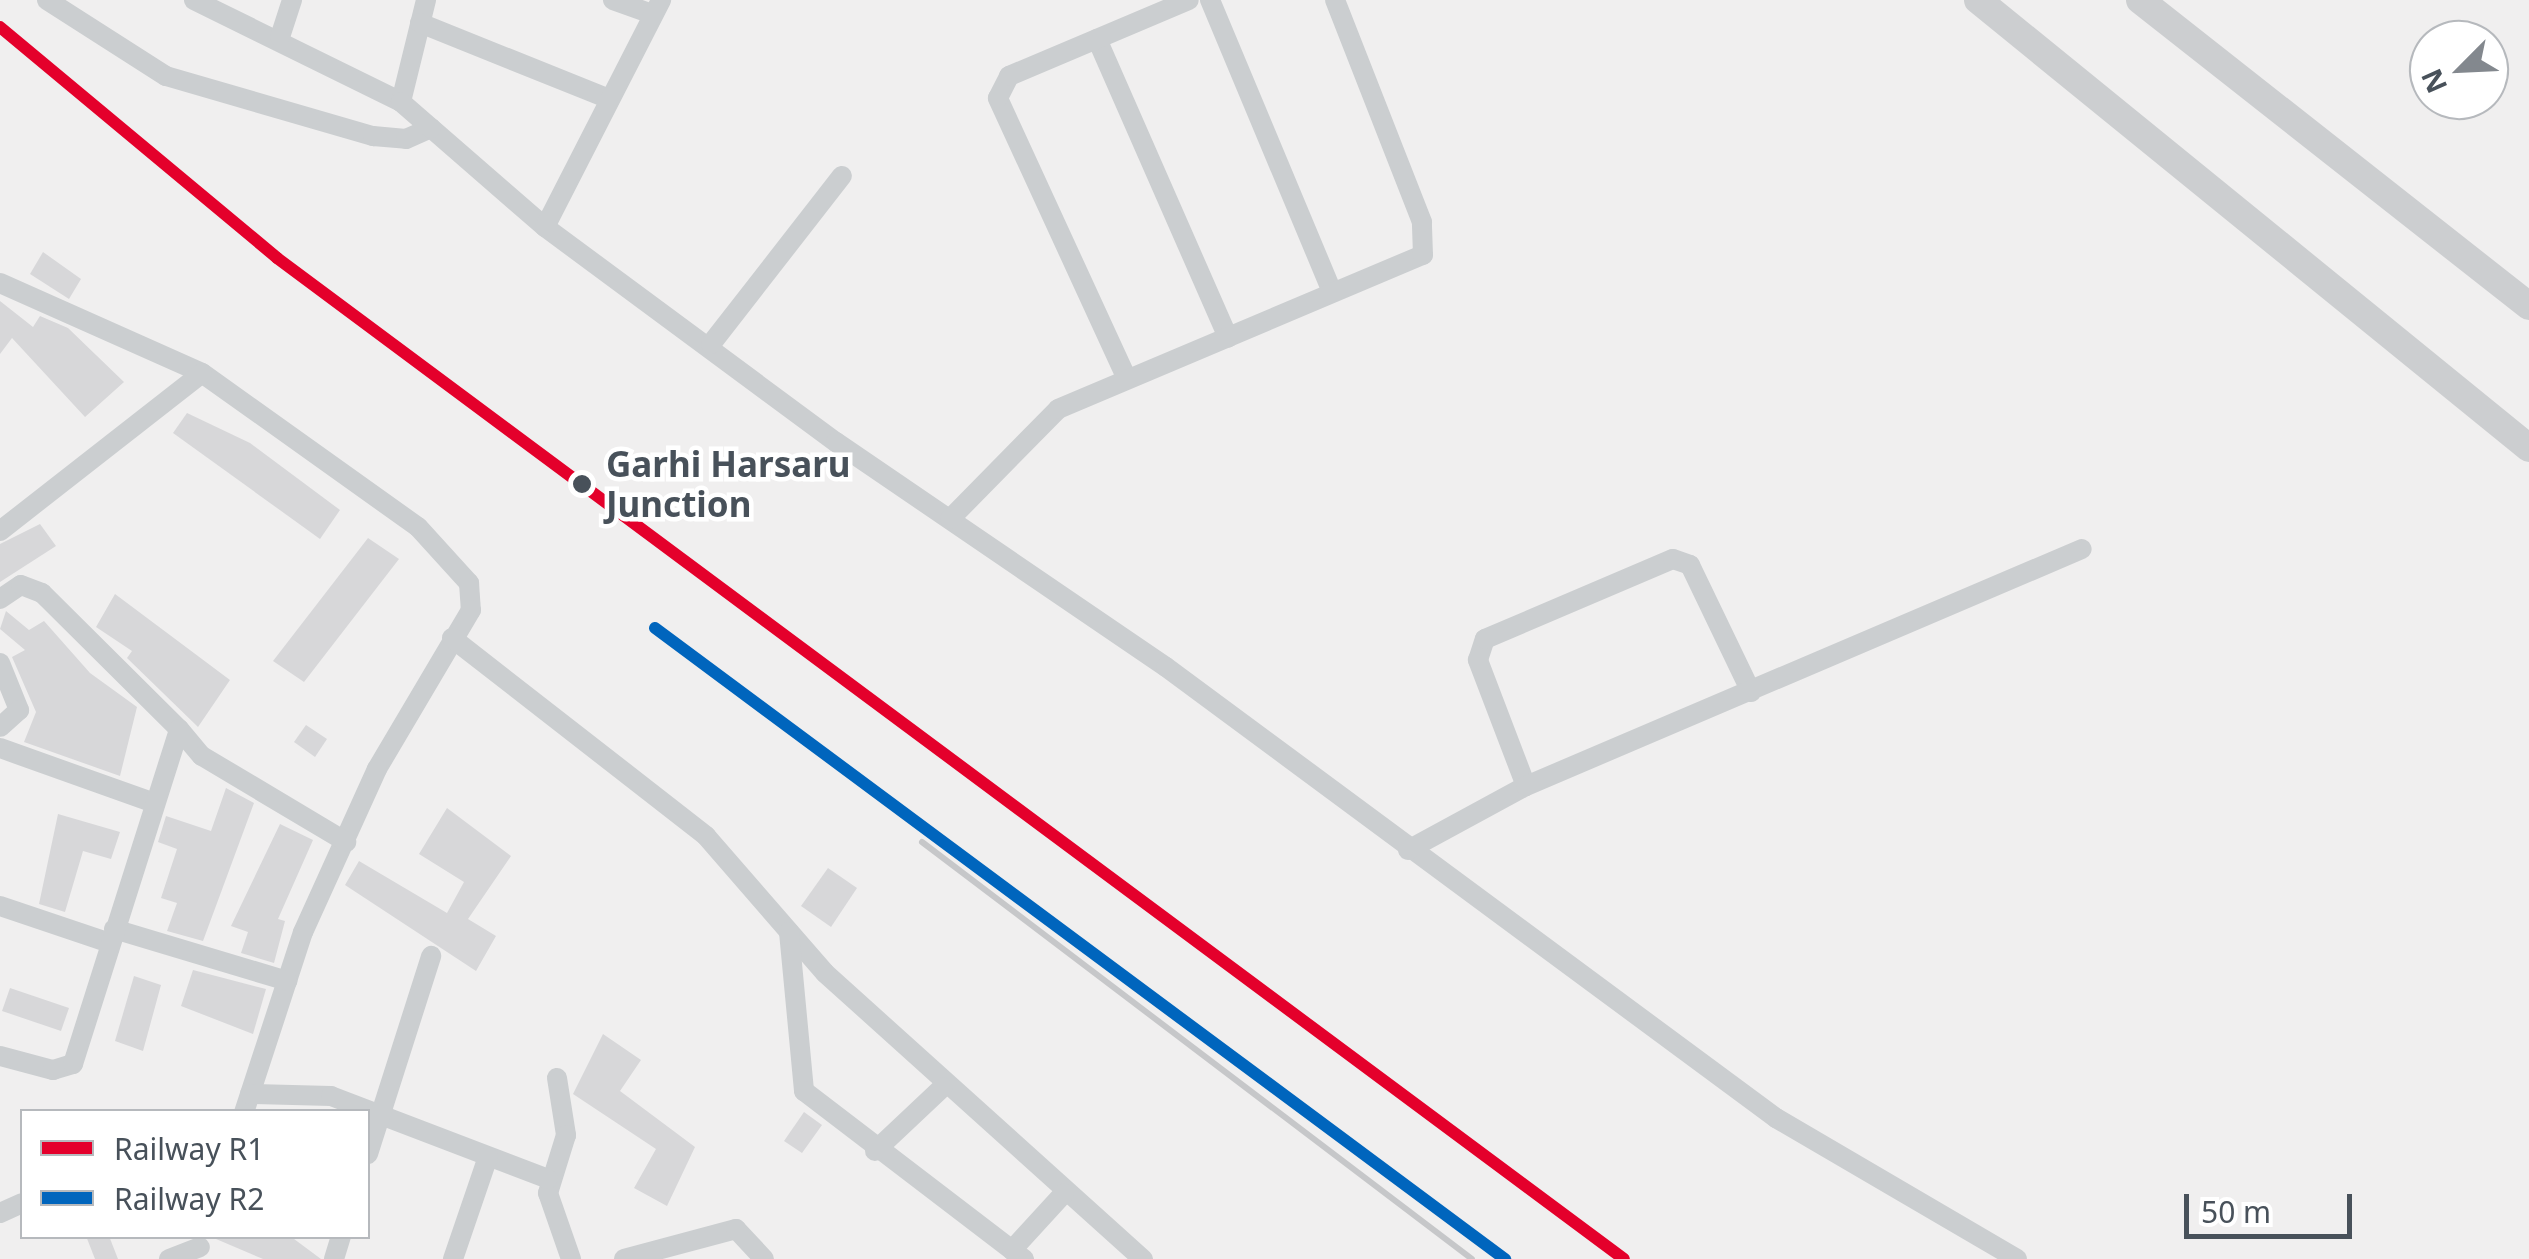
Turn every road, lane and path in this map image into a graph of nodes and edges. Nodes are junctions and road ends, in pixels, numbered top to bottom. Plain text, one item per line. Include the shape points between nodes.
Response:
1 (47, 0) edge
2 (194, 0) edge
3 (292, 0) edge
4 (425, 0) edge
5 (613, 0) edge
6 (1189, 0) edge
7 (1210, 0) edge
8 (1336, 0) edge
9 (1978, 0) edge
10 (2140, 0) edge
11 (656, 7) edge
12 (420, 23) junction
13 (280, 37) junction
14 (1097, 38) junction
15 (609, 98) junction
16 (401, 102) junction
17 (431, 128) junction
18 (842, 176) dead end
19 (545, 227) junction
20 (0, 283) edge
21 (1332, 292) junction
22 (2529, 306) edge
23 (1228, 338) junction
24 (711, 344) junction
25 (202, 373) junction
26 (1127, 379) junction
27 (2529, 448) edge
28 (950, 519) junction
29 (0, 531) edge
30 (2082, 550) dead end
31 (0, 600) edge
32 (452, 638) junction
33 (0, 664) edge
34 (1751, 692) junction
35 (0, 727) edge
36 (179, 728) junction
37 (0, 748) edge
38 (1526, 786) junction
39 (152, 802) junction
40 (346, 842) junction
41 (1408, 850) junction
42 (0, 906) edge
43 (788, 925) junction
44 (112, 936) junction
45 (431, 956) dead end
46 (287, 982) junction
47 (0, 1056) edge
48 (557, 1078) dead end
49 (943, 1086) junction
50 (248, 1103) edge
51 (365, 1109) edge
52 (370, 1111) edge
53 (380, 1114) junction
54 (370, 1147) edge
55 (875, 1151) junction
56 (488, 1157) junction
57 (548, 1179) junction
58 (1064, 1193) junction
59 (199, 1248) edge
60 (1018, 1255) edge
61 (169, 1259) edge
62 (454, 1259) edge
63 (571, 1259) edge
64 (624, 1259) edge
65 (764, 1259) edge
66 (1142, 1259) edge
67 (2017, 1259) edge

1 - 17 street via 166,76 373,136 406,139
2 - 13 street
3 - 13 street
4 - 12 street
5 - 11 street
6 - 14 street
7 - 21 street
8 - 21 street via 1425,240 1414,262
9 - 27 street
10 - 22 street
11 - 15 street
12 - 15 street
12 - 16 street
13 - 16 street
14 - 23 street
14 - 26 street via 1009,76 998,98
15 - 19 street
16 - 17 street
17 - 19 street
18 - 24 street
19 - 24 street
20 - 25 street
21 - 23 street
23 - 26 street
24 - 28 street
25 - 29 street
25 - 32 street via 448,555 472,597
26 - 28 street via 1058,410
28 - 41 street
30 - 34 street
31 - 36 street via 21,585 42,593
32 - 40 street
32 - 43 street via 706,836
33 - 35 street via 19,710
34 - 38 street
34 - 38 street via 1690,565 1673,559 1485,640 1478,660
36 - 39 street
36 - 40 street via 202,756
37 - 39 street
38 - 41 street
39 - 44 street
40 - 46 street
41 - 67 street via 1681,1039 1776,1118
42 - 44 street
43 - 49 street
43 - 55 street via 804,1090
44 - 46 street
44 - 47 street via 73,1064 53,1070
45 - 53 street
46 - 50 street
48 - 57 street via 566,1135
49 - 55 street
49 - 58 street
50 - 51 street via 308,1090
52 - 53 street
53 - 54 street
53 - 56 street
55 - 60 street
56 - 57 street
56 - 62 street
57 - 63 street
58 - 60 street
58 - 66 street
59 - 61 street
64 - 65 street via 736,1229

